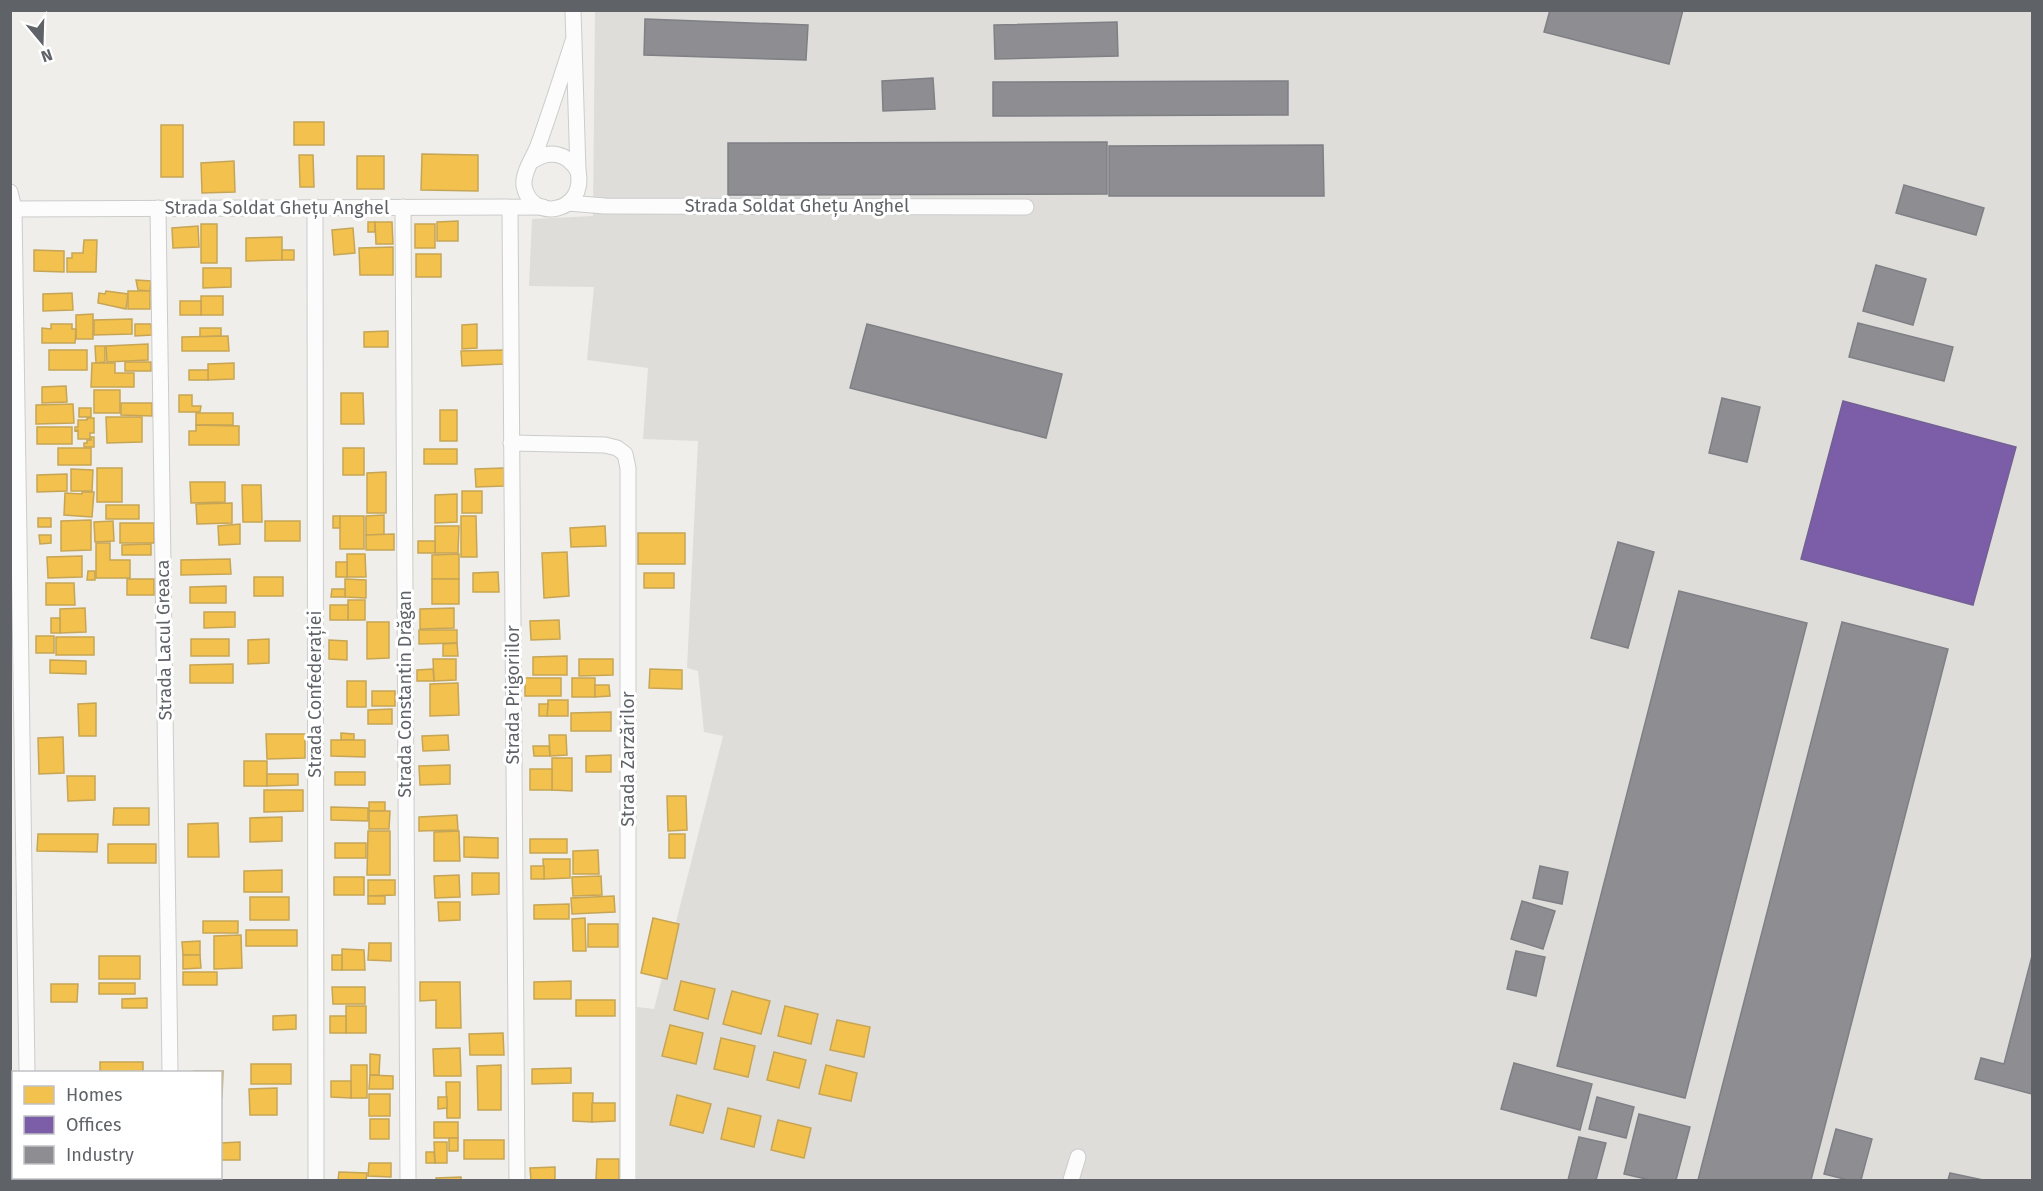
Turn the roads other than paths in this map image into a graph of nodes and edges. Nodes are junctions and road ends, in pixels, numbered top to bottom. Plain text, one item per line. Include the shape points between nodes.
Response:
1 (573, 10) edge
2 (573, 41) junction
3 (532, 161) junction
4 (578, 171) junction
5 (524, 187) junction
6 (10, 192) edge
7 (568, 203) junction
8 (315, 207) junction
9 (403, 207) junction
10 (543, 207) junction
11 (1026, 207) dead end
12 (158, 208) junction
13 (12, 209) edge
14 (510, 209) junction
15 (511, 443) junction
16 (27, 1071) edge
17 (170, 1071) edge
18 (1078, 1157) dead end
19 (316, 1180) edge
20 (408, 1180) edge
21 (517, 1180) edge
22 (628, 1180) edge
23 (1071, 1180) edge

1 - 2 street
2 - 3 street
2 - 4 street
3 - 4 street via 558,154
3 - 5 street
4 - 7 street via 578,189
5 - 10 street via 534,203
5 - 14 street
6 - 13 street
7 - 10 street via 552,209
7 - 11 street, Strada Soldat Ghețu Anghel
8 - 9 street, Strada Soldat Ghețu Anghel
8 - 12 street, Strada Soldat Ghețu Anghel
8 - 19 street, Strada Confederației
9 - 14 street, Strada Soldat Ghețu Anghel
9 - 20 street, Strada Constantin Drăgan
10 - 14 street, Strada Soldat Ghețu Anghel
12 - 13 street, Strada Soldat Ghețu Anghel
12 - 17 street, Strada Lacul Greaca
13 - 16 street
14 - 15 street, Strada Prigoriilor
15 - 21 street, Strada Prigoriilor
15 - 22 street, Strada Zarzărilor via 617,448 625,454 628,468
18 - 23 street

